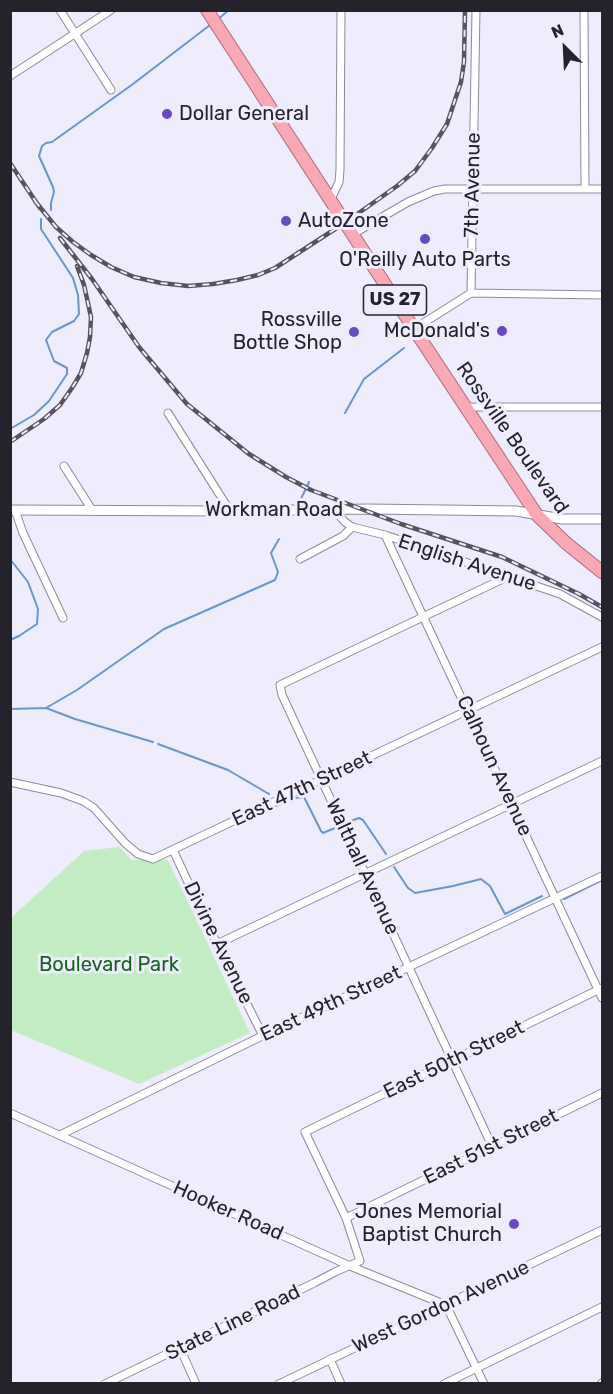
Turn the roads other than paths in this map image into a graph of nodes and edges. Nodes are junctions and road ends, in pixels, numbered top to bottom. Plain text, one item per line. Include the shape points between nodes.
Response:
1 (60, 10) edge
2 (111, 10) edge
3 (207, 10) edge
4 (341, 10) edge
5 (476, 10) edge
6 (584, 10) edge
7 (76, 34) junction
8 (10, 76) edge
9 (111, 90) dead end
10 (473, 189) junction
11 (585, 189) junction
12 (603, 189) edge
13 (331, 200) junction
14 (353, 234) junction
15 (471, 293) junction
16 (603, 296) edge
17 (414, 329) junction
18 (603, 407) edge
19 (466, 408) junction
20 (168, 413) dead end
21 (64, 466) dead end
22 (13, 510) edge
23 (92, 510) junction
24 (334, 510) junction
25 (230, 511) junction
26 (537, 515) junction
27 (603, 519) edge
28 (352, 527) junction
29 (385, 535) junction
30 (300, 559) dead end
31 (603, 572) edge
32 (509, 576) junction
33 (424, 617) junction
34 (603, 617) edge
35 (63, 618) dead end
36 (603, 647) edge
37 (468, 710) junction
38 (603, 761) edge
39 (321, 780) junction
40 (10, 782) edge
41 (512, 804) junction
42 (173, 850) junction
43 (365, 874) junction
44 (603, 876) edge
45 (556, 898) junction
46 (217, 944) junction
47 (408, 967) junction
48 (601, 989) edge
49 (603, 998) edge
50 (263, 1036) junction
51 (452, 1062) junction
52 (603, 1093) edge
53 (10, 1113) edge
54 (60, 1135) junction
55 (492, 1146) junction
56 (346, 1218) junction
57 (603, 1230) edge
58 (350, 1266) junction
59 (446, 1305) junction
60 (603, 1307) edge
61 (180, 1348) junction
62 (330, 1359) junction
63 (477, 1368) junction
64 (105, 1383) edge
65 (196, 1383) edge
66 (279, 1383) edge
67 (341, 1383) edge
68 (444, 1383) edge
69 (484, 1383) edge

1 - 7 street
2 - 7 street
3 - 13 highway, Rossville Boulevard / US 27
4 - 13 street via 340,170
5 - 10 street, 7th Avenue
6 - 11 street
7 - 8 street
7 - 9 street
10 - 11 street
10 - 14 street via 434,191
10 - 15 street, 7th Avenue
11 - 12 street
13 - 14 highway, Rossville Boulevard / US 27
14 - 17 highway, Rossville Boulevard / US 27
15 - 16 street
15 - 17 street
17 - 19 highway, Rossville Boulevard / US 27
18 - 19 street
19 - 26 highway, Rossville Boulevard / US 27
20 - 25 street
21 - 23 street
22 - 23 street, Workman Road
22 - 35 street
23 - 25 street, Workman Road
24 - 25 street, Workman Road
24 - 26 street, Workman Road via 516,511
24 - 28 street, English Avenue
26 - 27 street
26 - 31 highway, Rossville Boulevard / US 27
28 - 29 street, English Avenue
28 - 30 street
29 - 32 street, English Avenue
29 - 33 street, Calhoun Avenue
32 - 33 street
32 - 34 street, English Avenue via 560,594
33 - 37 street, Calhoun Avenue
33 - 39 street, Walthall Avenue via 280,685
36 - 37 street, East 47th Street
37 - 39 street, East 47th Street
37 - 41 street, Calhoun Avenue
38 - 41 street
39 - 42 street, East 47th Street
39 - 43 street, Walthall Avenue
40 - 42 street, East 47th Street via 82,801 94,808 138,854 153,859
41 - 43 street
41 - 45 street, Calhoun Avenue
42 - 46 street, Divine Avenue
43 - 46 street
43 - 47 street, Walthall Avenue
44 - 45 street, East 49th Street
45 - 47 street, East 49th Street
45 - 48 street, Calhoun Avenue
46 - 50 street, Divine Avenue
47 - 50 street, East 49th Street
47 - 51 street, Walthall Avenue
48 - 49 street, Calhoun Avenue
48 - 51 street, East 50th Street
50 - 54 street, East 49th Street
51 - 55 street, Walthall Avenue
51 - 56 street, East 50th Street via 304,1132
52 - 55 street, East 51st Street
53 - 54 street, Hooker Road
54 - 58 street, Hooker Road
55 - 56 street, East 51st Street
56 - 58 street, State Line Road via 360,1261
57 - 59 street, West Gordon Avenue
58 - 59 street, Hooker Road
58 - 61 street, State Line Road
59 - 62 street, West Gordon Avenue
59 - 63 street
60 - 63 street
61 - 64 street, State Line Road
61 - 65 street
62 - 66 street, West Gordon Avenue
62 - 67 street
63 - 68 street
63 - 69 street

